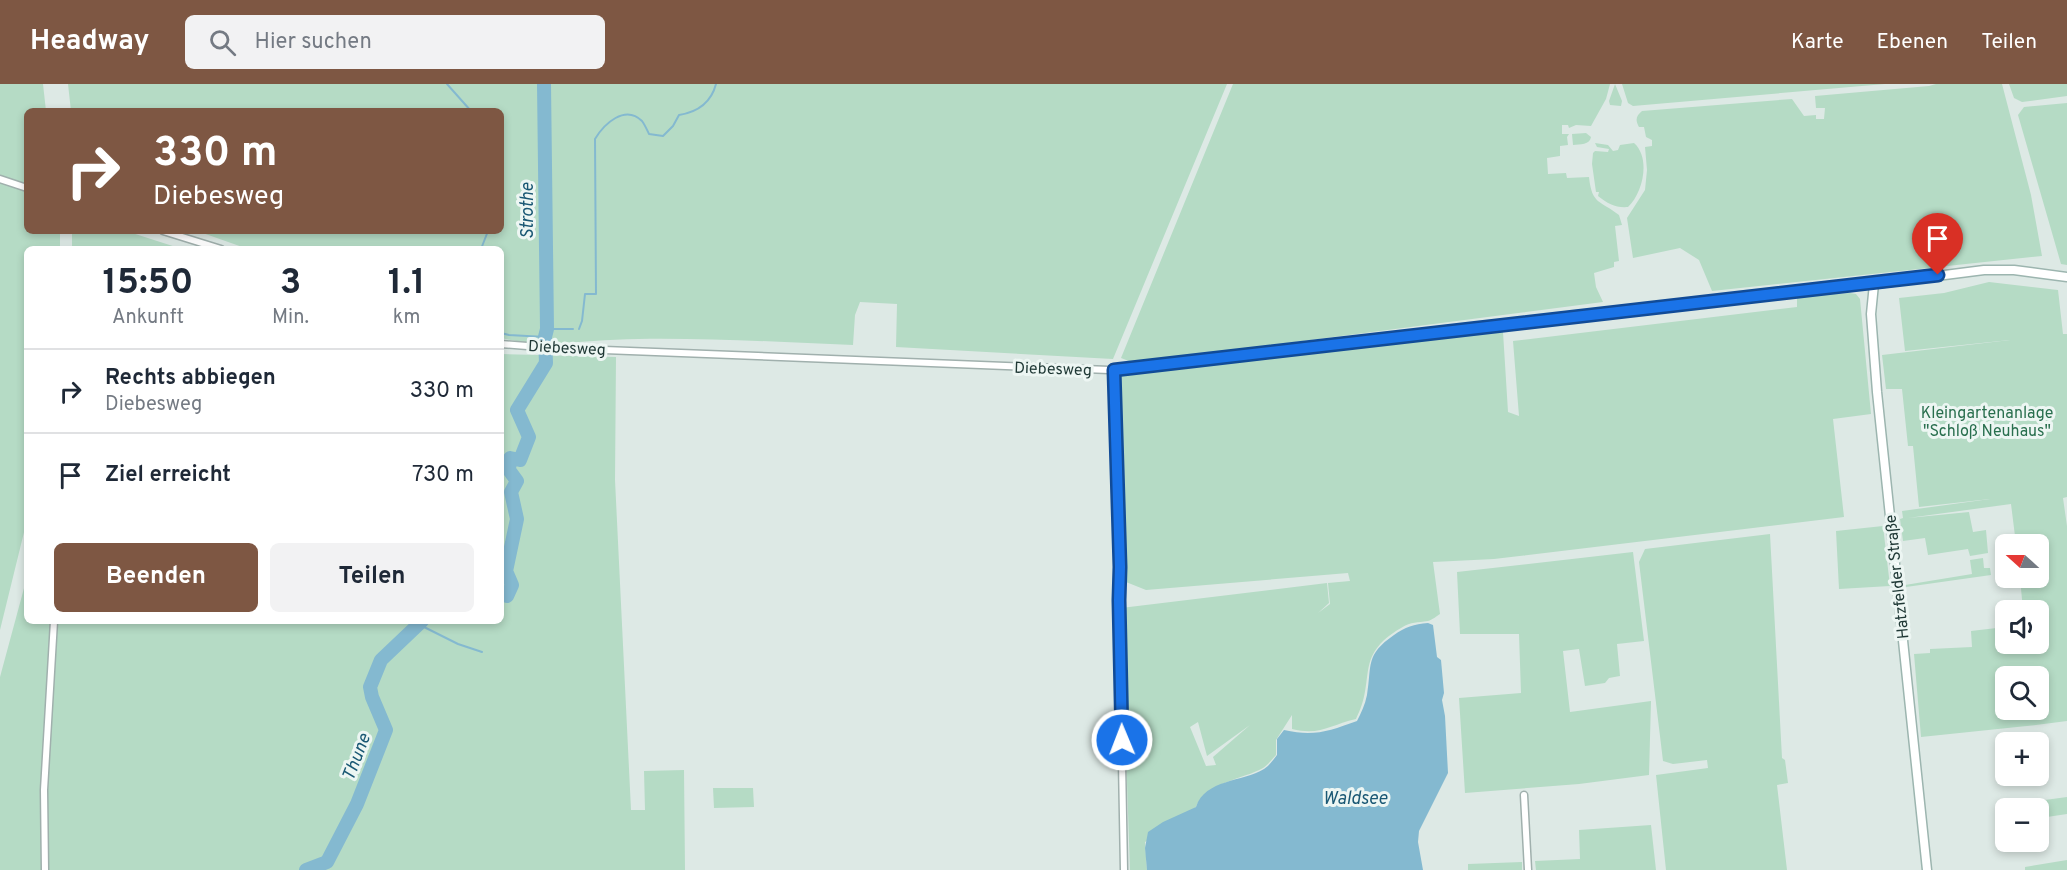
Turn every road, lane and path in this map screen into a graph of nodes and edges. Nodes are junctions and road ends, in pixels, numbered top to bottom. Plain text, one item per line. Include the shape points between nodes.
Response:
1 (0, 179) edge
2 (24, 187) edge
3 (173, 234) edge
4 (211, 246) edge
5 (2067, 277) edge
6 (1874, 284) junction
7 (504, 344) edge
8 (1114, 370) junction
9 (54, 624) edge
10 (1524, 795) dead end
11 (45, 870) edge
12 (1124, 870) edge
13 (1528, 870) edge
14 (1927, 870) edge

1 - 2 street
3 - 4 street
5 - 6 street, Diebesweg via 1984,270
6 - 8 street, Diebesweg
6 - 14 street, Hatzfelder Straße via 1871,314 1877,392
7 - 8 street, Diebesweg
8 - 12 street
9 - 11 street via 44,790
10 - 13 street

